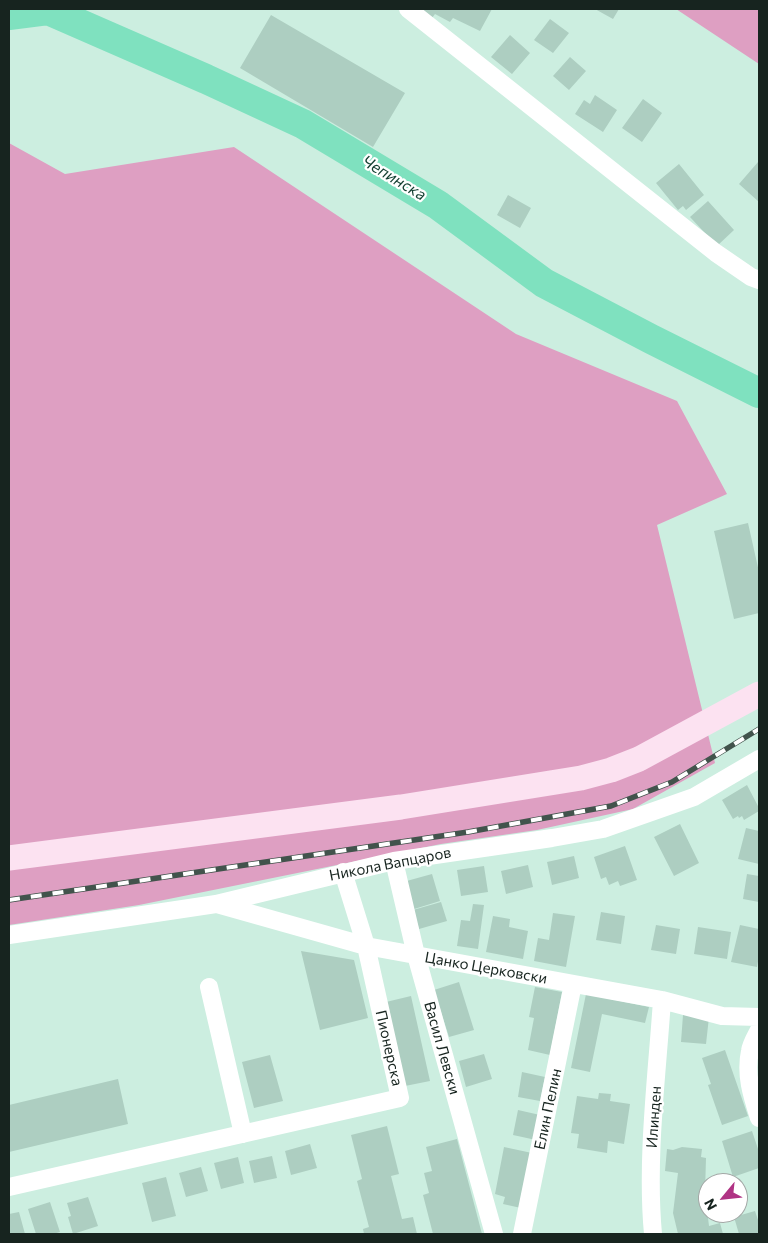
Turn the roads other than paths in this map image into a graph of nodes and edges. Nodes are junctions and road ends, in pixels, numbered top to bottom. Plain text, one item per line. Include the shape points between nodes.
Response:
1 (408, 9) edge
2 (759, 280) edge
3 (759, 694) edge
4 (759, 759) edge
5 (9, 858) edge
6 (394, 861) junction
7 (342, 872) junction
8 (216, 904) junction
9 (9, 935) edge
10 (366, 946) junction
11 (416, 955) junction
12 (573, 984) junction
13 (209, 987) dead end
14 (662, 1000) junction
15 (759, 1017) edge
16 (759, 1030) edge
17 (759, 1118) edge
18 (243, 1134) junction
19 (9, 1187) edge
20 (494, 1234) edge
21 (522, 1234) edge
22 (654, 1234) edge

1 - 2 street via 716,253
3 - 5 street via 639,759 581,778 401,807
4 - 6 street, Никола Вапцаров via 694,797 603,830
6 - 7 street, Никола Вапцаров
6 - 11 street, Васил Левски
7 - 8 street, Никола Вапцаров
7 - 10 street, Пионерска
8 - 9 street, Никола Вапцаров
8 - 10 street, Цанко Церковски
10 - 11 street, Цанко Церковски
10 - 18 street, Пионерска via 400,1098
11 - 12 street, Цанко Церковски
11 - 20 street, Васил Левски
12 - 14 street, Цанко Церковски
12 - 21 street, Елин Пелин
13 - 18 street
14 - 15 street, Цанко Церковски via 722,1016
14 - 22 street, Илинден via 650,1203
16 - 17 street via 750,1050 748,1070 750,1091
18 - 19 street, Пионерска

